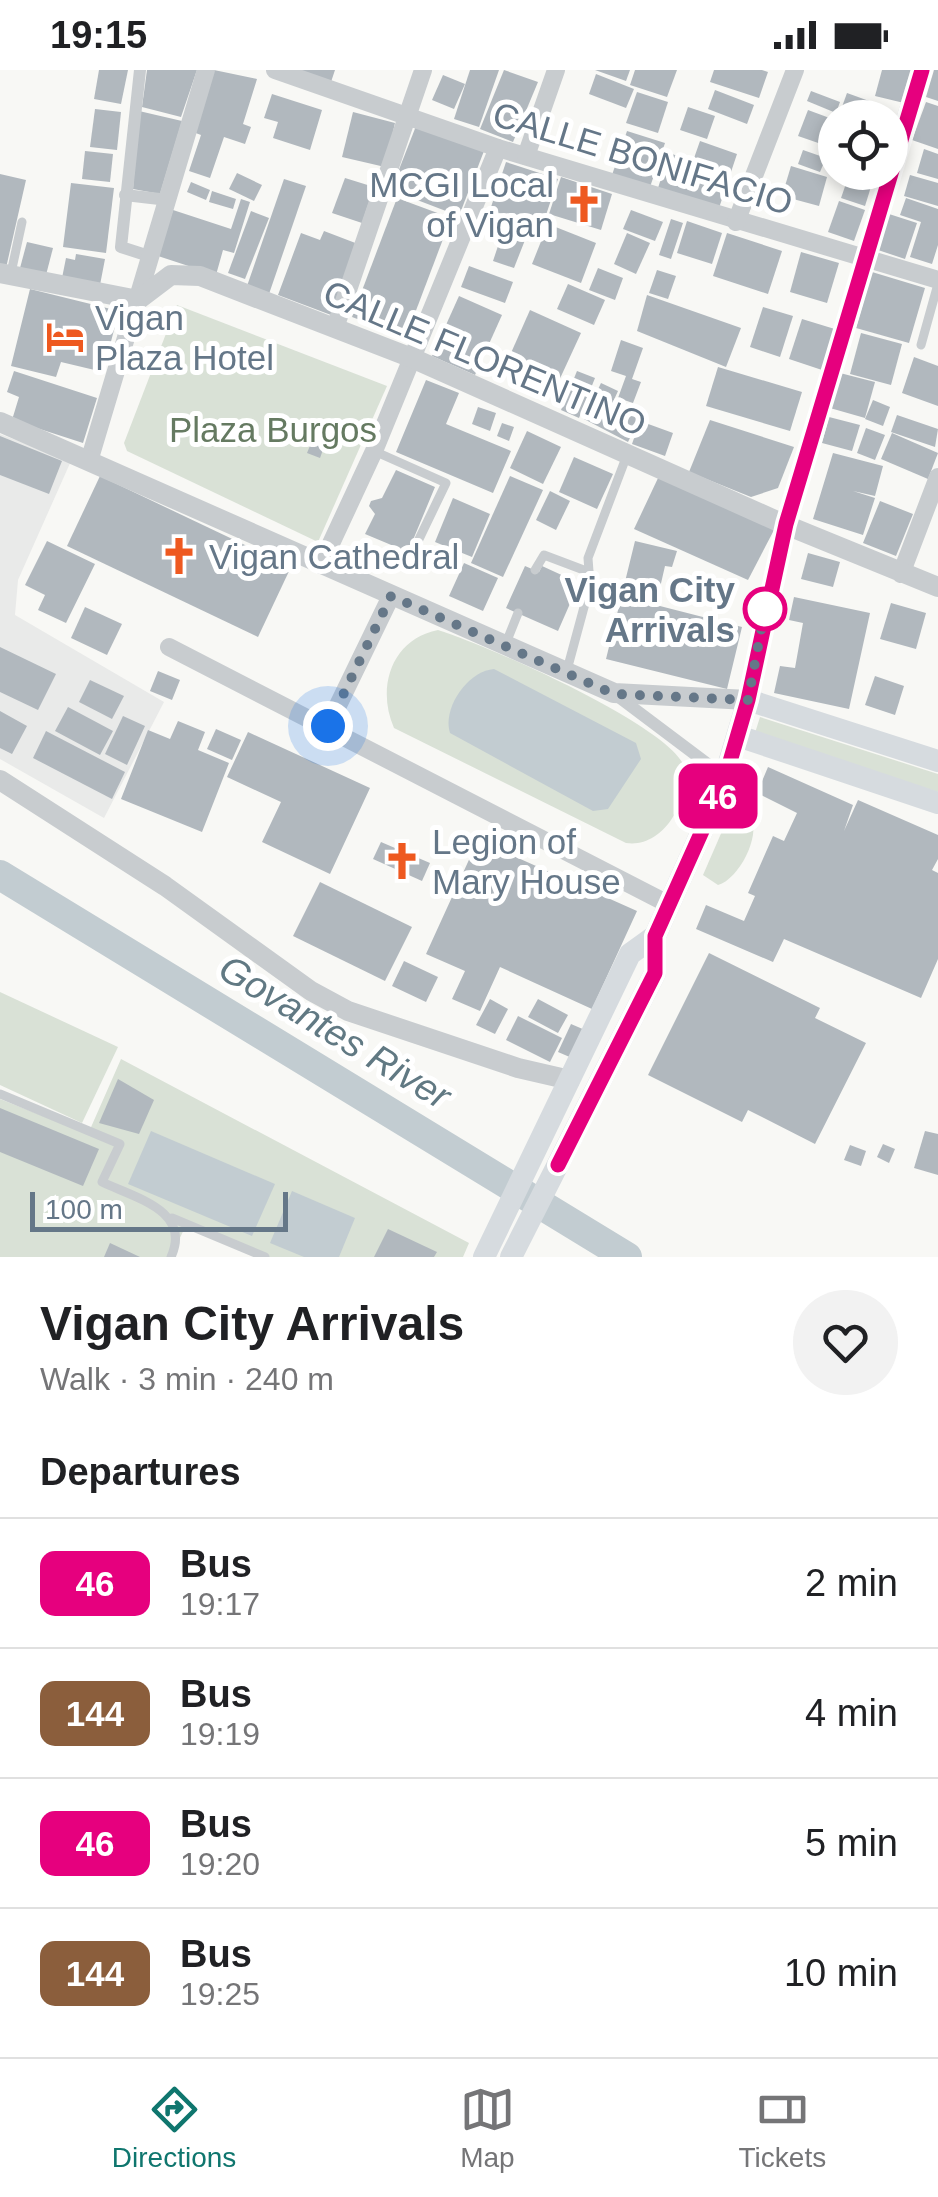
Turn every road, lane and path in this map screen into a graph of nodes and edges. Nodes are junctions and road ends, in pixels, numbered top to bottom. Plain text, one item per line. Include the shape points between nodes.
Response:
1 (140, 70) edge
2 (206, 70) edge
3 (275, 70) edge
4 (424, 70) edge
5 (556, 70) edge
6 (795, 70) edge
7 (922, 70) edge
8 (406, 114) junction
9 (498, 148) junction
10 (526, 156) junction
11 (126, 194) junction
12 (168, 200) junction
13 (22, 222) dead end
14 (736, 222) junction
15 (152, 257) junction
16 (864, 258) junction
17 (5, 275) edge
18 (938, 282) edge
19 (138, 300) junction
20 (334, 328) junction
21 (921, 345) dead end
22 (412, 358) junction
23 (0, 422) edge
24 (374, 452) junction
25 (628, 454) junction
26 (90, 458) junction
27 (938, 478) edge
28 (786, 524) junction
29 (408, 562) dead end
30 (321, 565) junction
31 (535, 570) dead end
32 (590, 572) junction
33 (902, 574) junction
34 (938, 586) edge
35 (391, 596) junction
36 (518, 614) dead end
37 (505, 646) junction
38 (169, 647) dead end
39 (566, 672) junction
40 (614, 694) junction
41 (748, 700) junction
42 (328, 726) junction
43 (738, 736) junction
44 (938, 762) edge
45 (725, 776) junction
46 (0, 780) edge
47 (938, 803) edge
48 (670, 905) junction
49 (655, 936) junction
50 (570, 1080) junction
51 (0, 1094) edge
52 (539, 1146) junction
53 (561, 1159) junction
54 (169, 1217) junction
55 (489, 1250) edge
56 (514, 1252) edge
57 (172, 1257) edge
58 (265, 1257) edge

1 - 11 street
2 - 12 street
3 - 8 street, CALLE BONIFACIO
4 - 8 street
5 - 10 street
6 - 14 street
7 - 16 street
8 - 9 street, CALLE BONIFACIO
8 - 20 street
9 - 10 street, CALLE BONIFACIO
9 - 22 street
10 - 14 street, CALLE BONIFACIO
11 - 12 street
11 - 15 street via 121,248
12 - 15 street
13 - 17 lane
14 - 16 street, CALLE BONIFACIO
15 - 19 street
16 - 18 street, CALLE BONIFACIO
16 - 28 street
17 - 19 street
18 - 21 lane
19 - 20 street, CALLE FLORENTINO via 158,280 182,272
19 - 26 street
20 - 22 street, CALLE FLORENTINO
22 - 24 street
22 - 25 street, CALLE FLORENTINO
23 - 26 street
24 - 29 lane via 446,483
24 - 30 street
25 - 28 street, CALLE FLORENTINO
25 - 32 lane via 588,558
26 - 30 street
27 - 33 street
28 - 33 street, CALLE FLORENTINO
28 - 41 street
30 - 35 street
31 - 32 lane via 544,555
32 - 39 lane
33 - 34 street, CALLE FLORENTINO
35 - 37 street
35 - 42 street
36 - 37 lane
37 - 39 street
38 - 42 street
39 - 40 street
40 - 41 street
40 - 45 street
41 - 43 main road
41 - 44 main road
42 - 48 street
43 - 45 main road
43 - 47 main road
45 - 48 main road
46 - 50 street via 348,1011
48 - 49 main road
49 - 50 main road via 630,954
49 - 53 main road via 655,973
50 - 52 main road
51 - 54 lane via 120,1144 102,1182
52 - 53 main road
52 - 55 main road
53 - 56 main road
54 - 57 lane via 178,1231
54 - 58 lane

